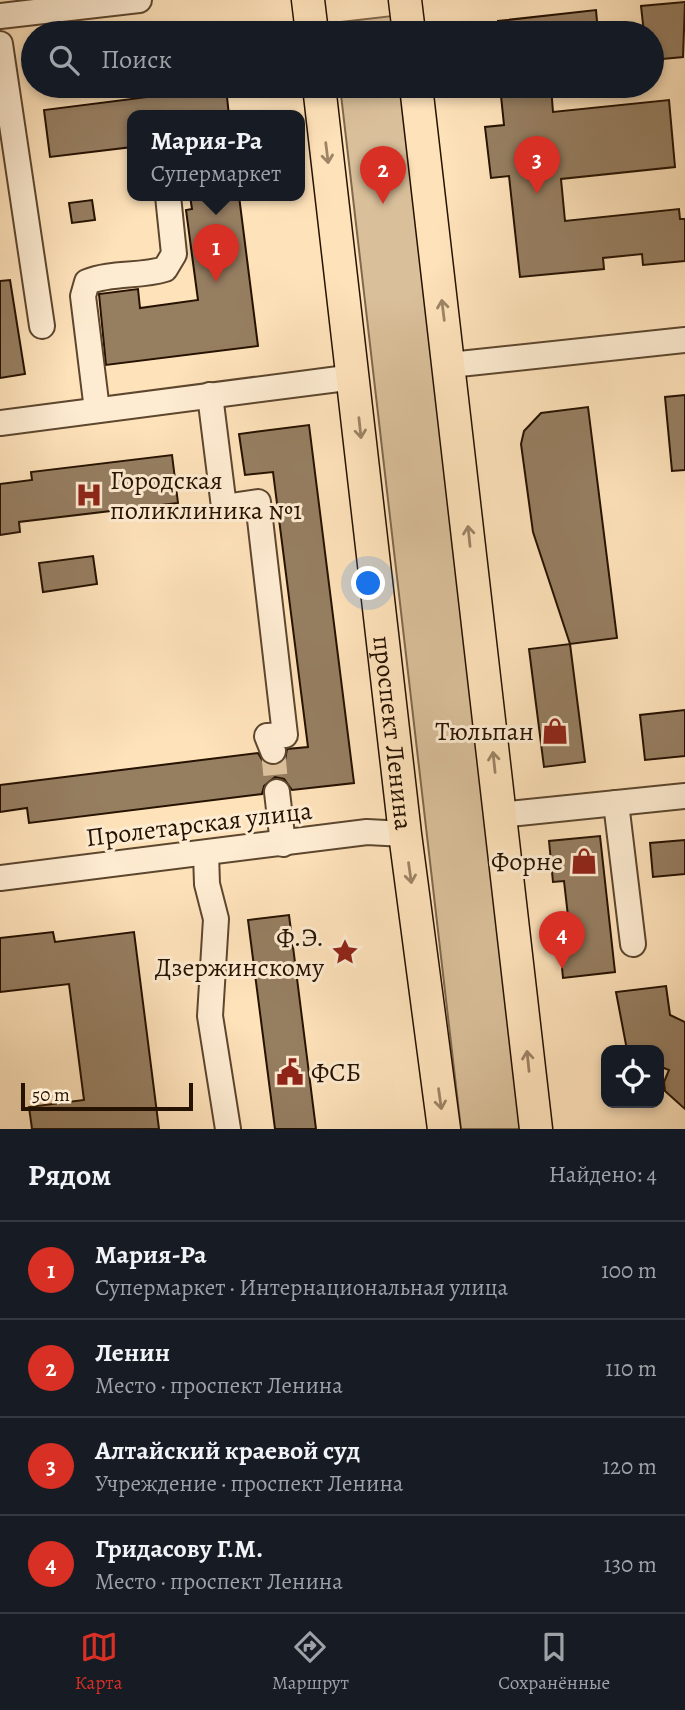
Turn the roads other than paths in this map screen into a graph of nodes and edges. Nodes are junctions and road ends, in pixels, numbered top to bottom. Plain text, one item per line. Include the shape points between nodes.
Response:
1 (139, 0) edge
2 (308, 0) edge
3 (405, 0) edge
4 (0, 16) edge
5 (311, 21) edge
6 (408, 21) edge
7 (0, 44) edge
8 (320, 98) edge
9 (417, 98) edge
10 (169, 201) edge
11 (42, 326) dead end
12 (685, 340) edge
13 (450, 365) junction
14 (354, 377) junction
15 (211, 395) junction
16 (97, 410) junction
17 (0, 423) edge
18 (273, 751) tunnel mouth
19 (277, 792) tunnel mouth
20 (685, 796) edge
21 (616, 803) junction
22 (500, 815) junction
23 (405, 834) junction
24 (283, 844) junction
25 (206, 854) junction
26 (0, 878) edge
27 (633, 944) dead end
28 (228, 1129) edge
29 (444, 1129) edge
30 (536, 1129) edge

1 - 4 street
2 - 5 main road
3 - 6 main road
7 - 11 street
8 -> 14 main road, проспект Ленина
13 -> 9 main road
10 - 16 street via 174,254 165,269 101,276 87,282 83,296
12 - 13 street
22 -> 13 main road
14 - 15 street
14 -> 23 main road, проспект Ленина
15 - 16 street
15 - 18 street via 224,507 258,502 285,735 267,736
16 - 17 street
19 - 24 street
20 - 21 street
21 - 22 street
21 - 27 street
30 -> 22 main road
23 - 24 street, Пролетарская улица via 367,832
23 -> 29 main road, проспект Ленина
24 - 25 street, Пролетарская улица
25 - 26 street, Пролетарская улица
25 - 28 street via 207,884 216,919 210,1016

